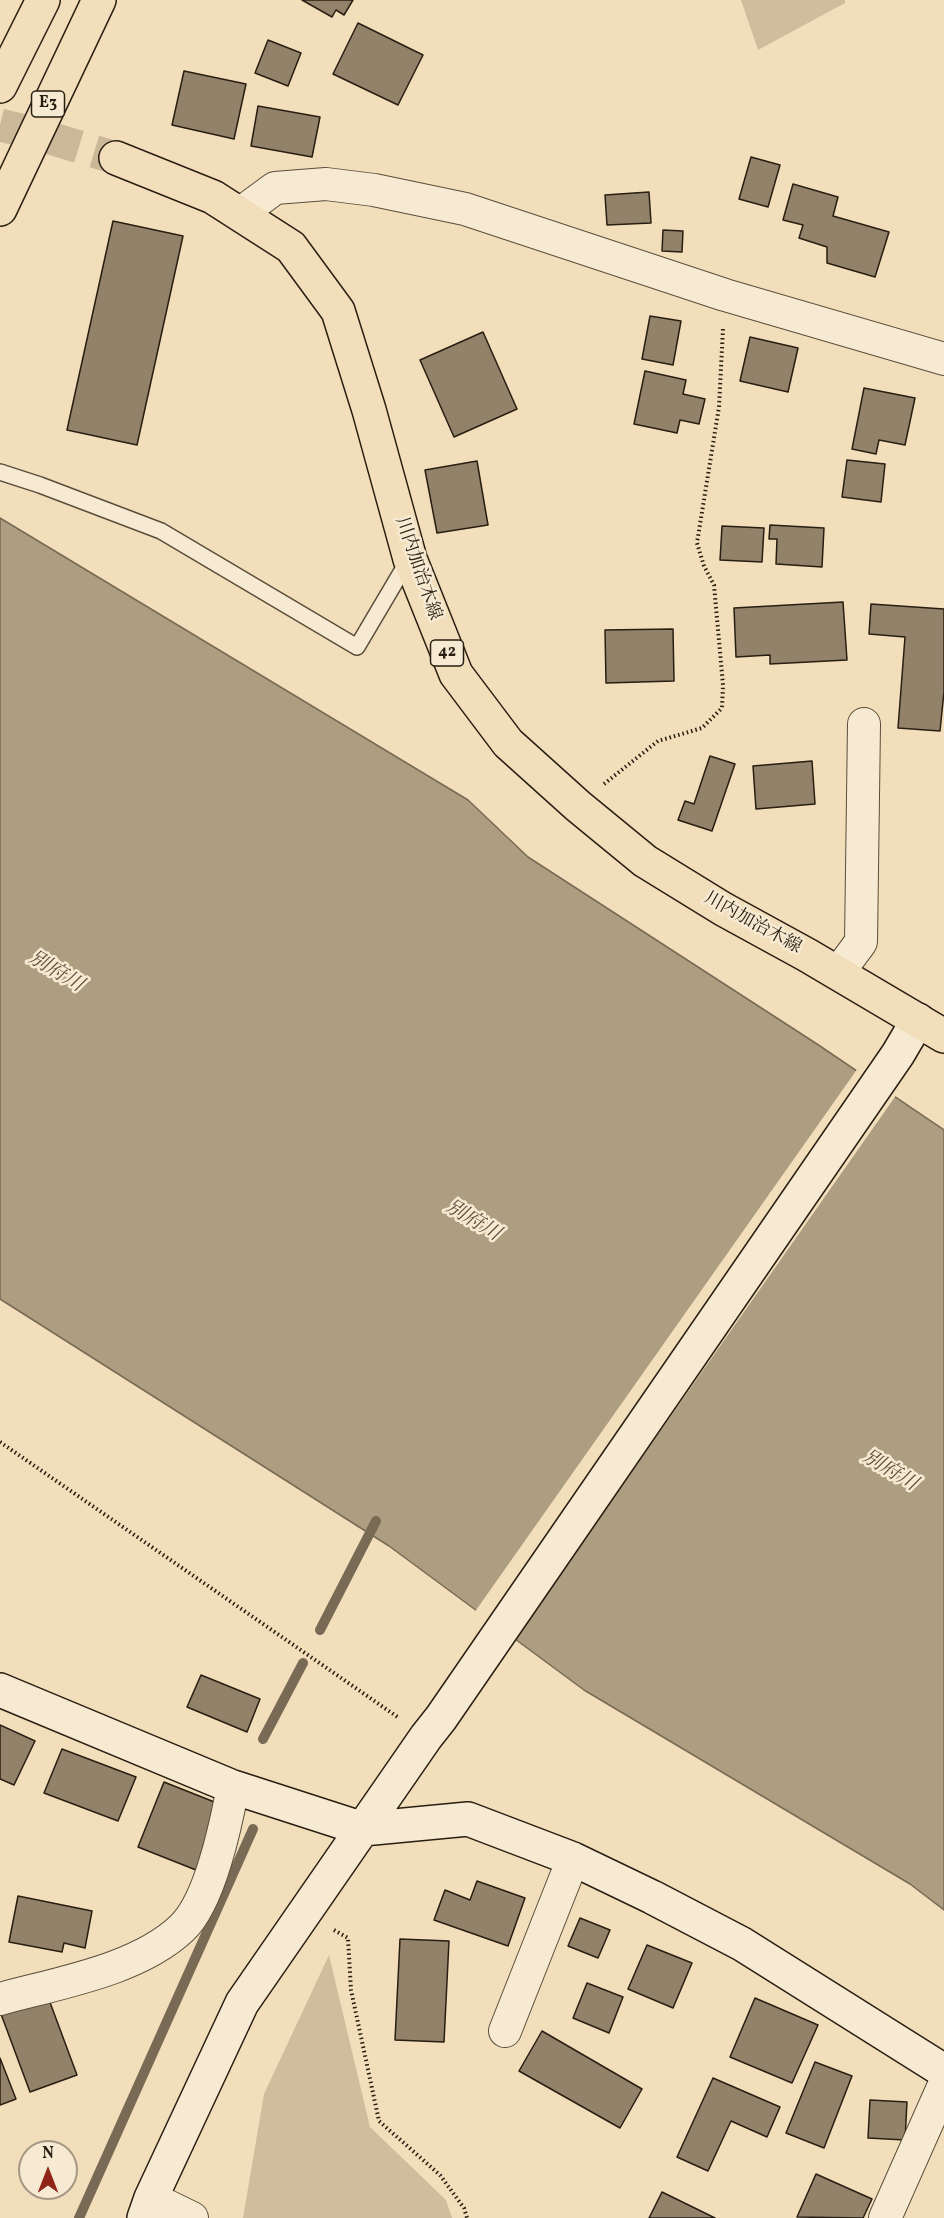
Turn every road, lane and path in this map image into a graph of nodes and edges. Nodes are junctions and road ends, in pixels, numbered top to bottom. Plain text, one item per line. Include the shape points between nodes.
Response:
1 (43, 0) edge
2 (99, 0) edge
3 (0, 86) edge
4 (116, 158) tunnel mouth
5 (0, 208) edge
6 (241, 213) junction
7 (725, 295) junction
8 (944, 359) edge
9 (0, 472) edge
10 (410, 558) junction
11 (864, 724) dead end
12 (578, 806) junction
13 (838, 973) junction
14 (931, 1028) edge
15 (0, 1442) edge
16 (0, 1690) edge
17 (433, 1727) junction
18 (233, 1787) junction
19 (363, 1829) junction
20 (573, 1859) junction
21 (304, 1914) junction
22 (0, 1999) edge
23 (505, 2031) dead end
24 (944, 2071) edge
25 (944, 2085) edge
26 (148, 2208) edge
27 (192, 2218) edge
28 (467, 2218) edge
29 (885, 2218) edge

1 - 3 main road
2 - 5 main road, E3
4 - 6 main road, 川内加治木線 / 42 via 213,197
6 - 7 street via 275,188 326,184 374,190 465,209
6 - 10 main road, 川内加治木線 / 42 via 291,246 338,311
7 - 8 street
7 - 12 path via 719,407 697,543 714,585 722,708 702,728 658,741
9 - 10 lane via 161,531 357,647
10 - 12 main road, 川内加治木線 / 42 via 456,674 508,743
11 - 13 street via 861,942
12 - 13 main road, 川内加治木線 / 42 via 645,861
13 - 14 main road, 川内加治木線 / 42
14 - 17 street via 898,1054
15 - 17 path
16 - 18 street
17 - 19 street
18 - 19 street
18 - 22 street via 225,1829 202,1897 183,1927 150,1952 109,1969
19 - 20 street via 468,1819
19 - 21 street
20 - 23 street
20 - 24 street via 742,1944
21 - 26 street via 242,2003
21 - 28 path via 348,1938 351,1990 379,2121 440,2175
25 - 29 street
26 - 27 street

